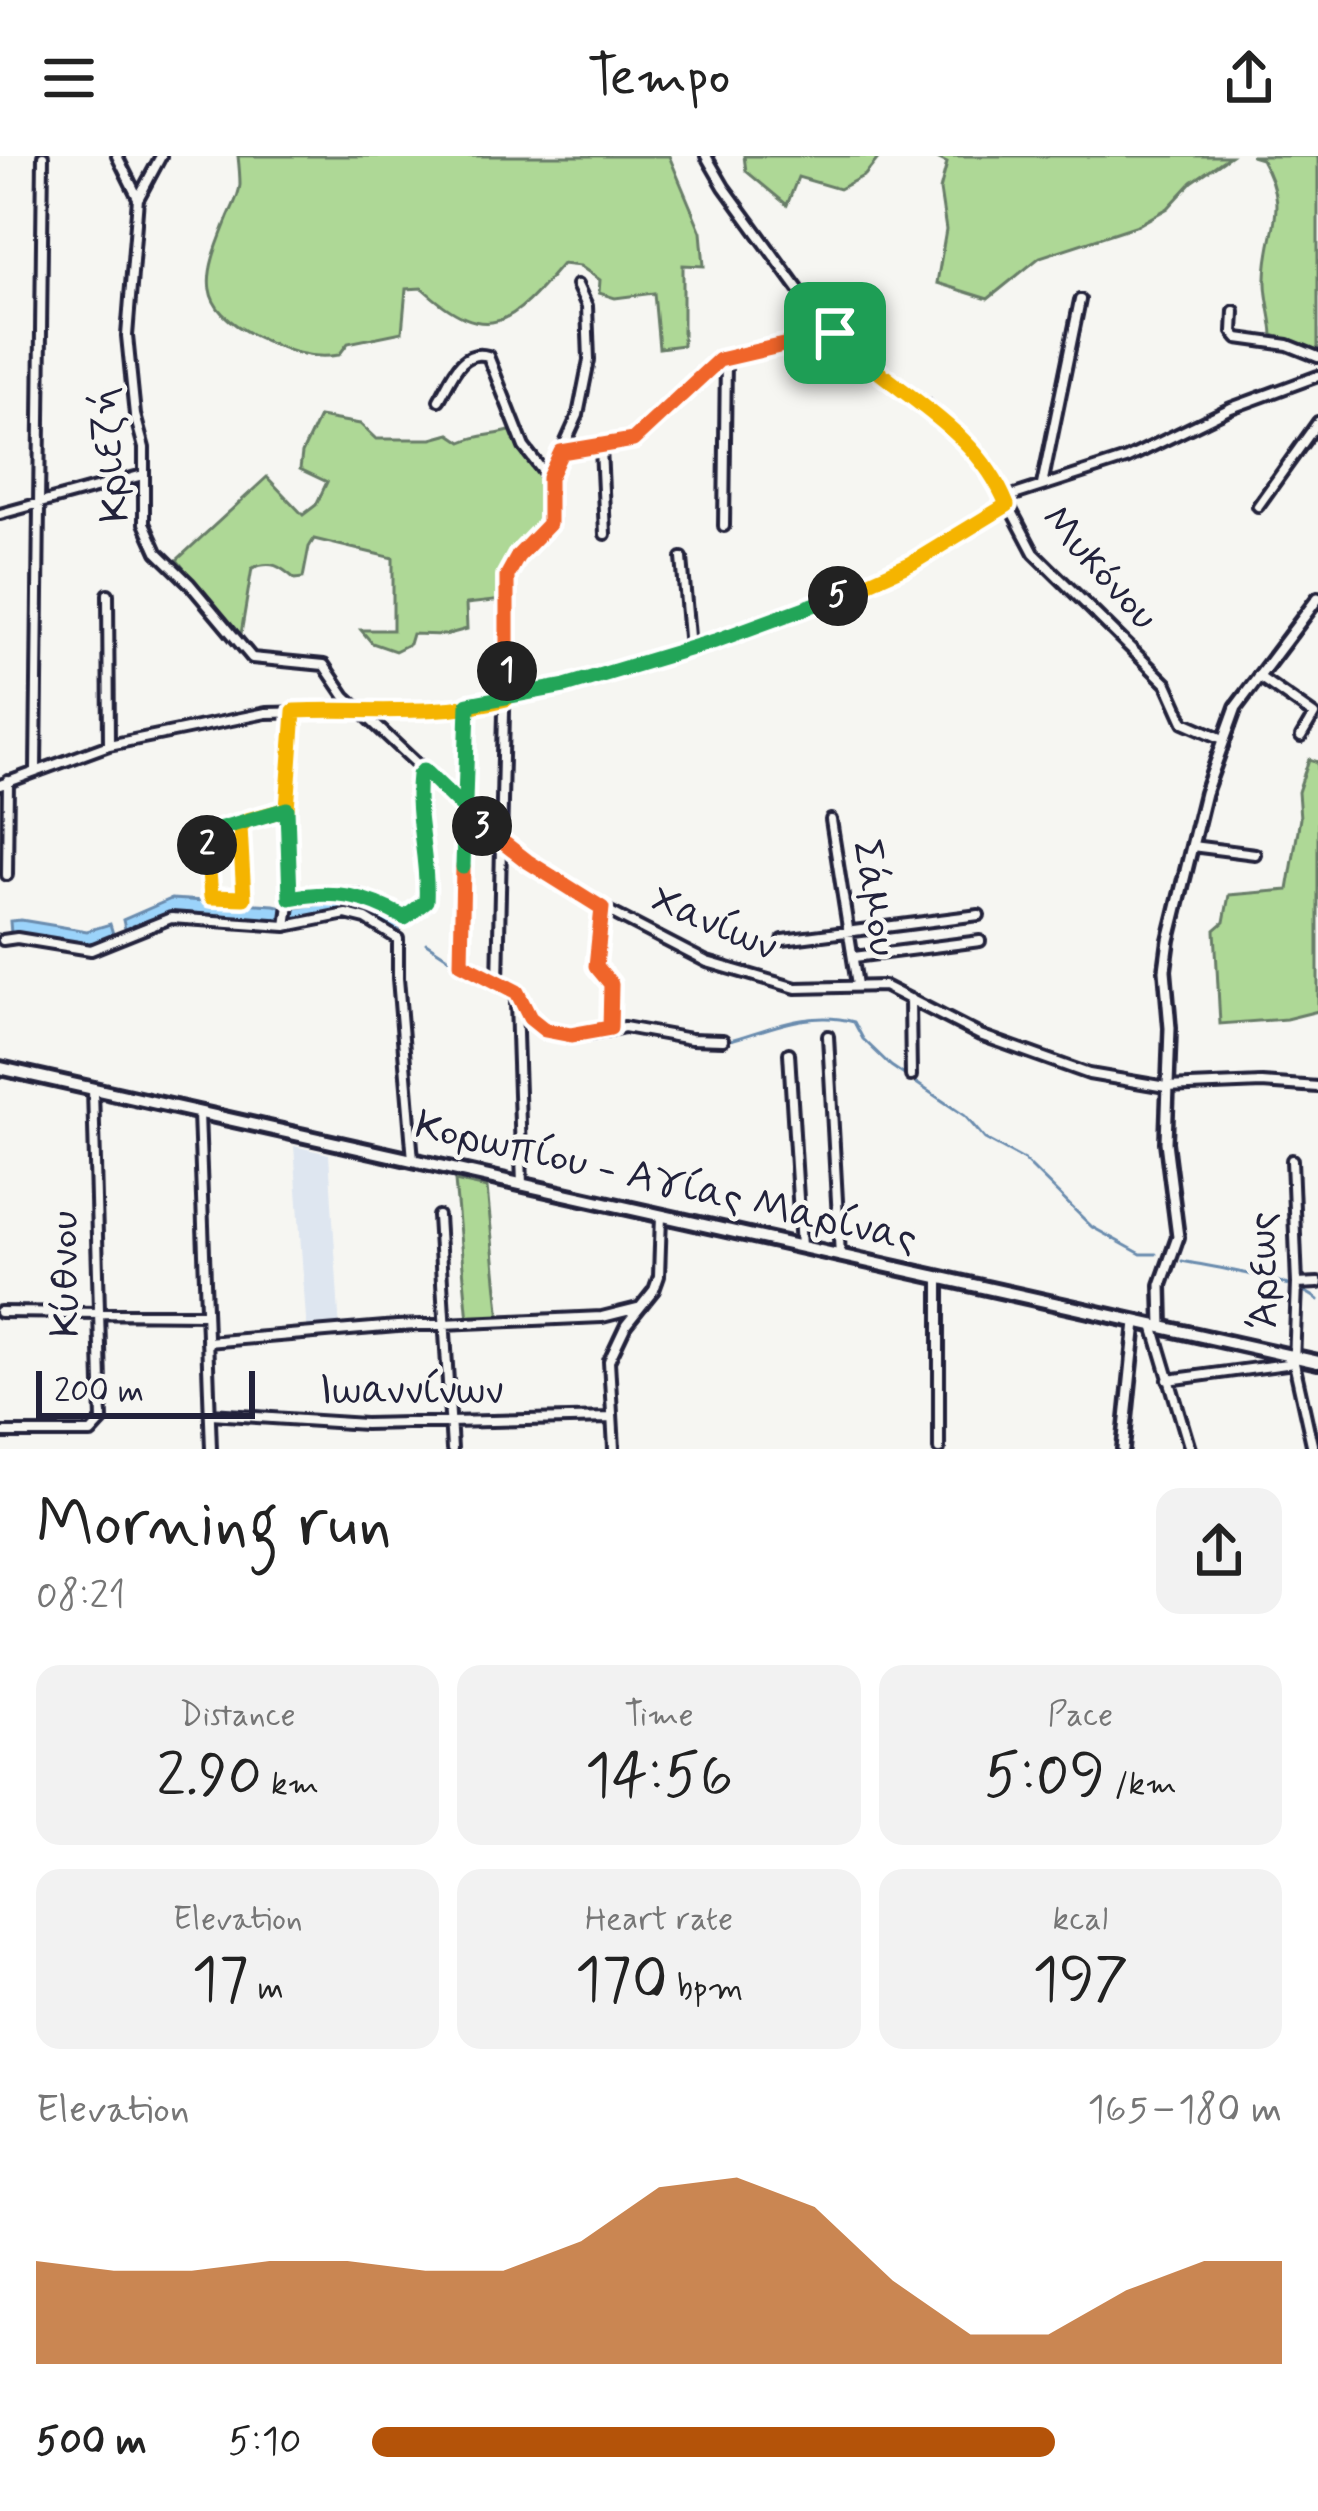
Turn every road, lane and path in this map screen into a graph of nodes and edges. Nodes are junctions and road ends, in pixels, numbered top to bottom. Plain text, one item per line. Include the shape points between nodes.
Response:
1 (44, 156) edge
2 (117, 156) edge
3 (160, 156) edge
4 (706, 156) edge
5 (138, 199) junction
6 (578, 285) dead end
7 (1080, 300) dead end
8 (1234, 311) dead end
9 (835, 333) junction
10 (1318, 357) edge
11 (726, 358) junction
12 (710, 365) junction
13 (1318, 376) edge
14 (723, 379) junction
15 (439, 400) dead end
16 (1318, 422) edge
17 (601, 448) junction
18 (561, 452) junction
19 (143, 475) junction
20 (549, 478) junction
21 (1042, 485) junction
22 (1006, 502) junction
23 (39, 504) junction
24 (1258, 506) dead end
25 (0, 514) edge
26 (724, 526) dead end
27 (605, 534) dead end
28 (682, 558) dead end
29 (108, 594) dead end
30 (1318, 598) edge
31 (690, 648) junction
32 (1258, 676) junction
33 (506, 699) junction
34 (468, 704) junction
35 (358, 708) junction
36 (294, 711) junction
37 (1300, 736) dead end
38 (1223, 739) junction
39 (110, 745) junction
40 (36, 769) junction
41 (424, 770) junction
42 (4, 783) edge
43 (287, 809) junction
44 (465, 810) junction
45 (831, 820) dead end
46 (244, 822) junction
47 (502, 844) junction
48 (1190, 845) junction
49 (1255, 854) dead end
50 (7, 875) dead end
51 (289, 903) junction
52 (602, 908) junction
53 (979, 915) dead end
54 (286, 923) junction
55 (850, 934) junction
56 (3, 940) dead end
57 (782, 940) dead end
58 (980, 941) dead end
59 (854, 957) junction
60 (498, 982) junction
61 (857, 985) junction
62 (910, 998) junction
63 (516, 1003) dead end
64 (610, 1028) junction
65 (828, 1036) dead end
66 (722, 1040) dead end
67 (789, 1053) dead end
68 (0, 1068) edge
69 (911, 1076) dead end
70 (1166, 1087) junction
71 (1318, 1087) edge
72 (92, 1089) junction
73 (199, 1112) junction
74 (413, 1160) junction
75 (1292, 1160) dead end
76 (522, 1185) junction
77 (438, 1216) dead end
78 (661, 1216) junction
79 (801, 1247) junction
80 (840, 1256) junction
81 (939, 1278) junction
82 (1318, 1283) edge
83 (1297, 1288) junction
84 (638, 1308) junction
85 (0, 1312) edge
86 (96, 1312) junction
87 (205, 1314) junction
88 (1136, 1322) junction
89 (446, 1323) junction
90 (1157, 1326) junction
91 (207, 1342) junction
92 (1294, 1360) junction
93 (1318, 1362) edge
94 (1168, 1380) junction
95 (211, 1414) junction
96 (611, 1418) junction
97 (451, 1421) junction
98 (0, 1433) edge
99 (211, 1449) edge
100 (452, 1449) edge
101 (614, 1449) edge
102 (939, 1449) edge
103 (1123, 1449) edge
104 (1190, 1449) edge
105 (1312, 1449) edge

1 - 23 street
2 - 5 street
3 - 5 street
4 - 9 street, Μυκόνου
5 - 19 street, Κριεζή via 127,336
6 - 18 street via 589,361
7 - 21 street
8 - 10 street via 1238,338
9 - 11 street
9 - 22 street, Μυκόνου via 939,416
11 - 12 street
11 - 14 street
12 - 14 street
12 - 17 street via 646,432
13 - 21 street via 1126,459
14 - 26 street
15 - 20 street via 462,361 488,356 524,447
16 - 24 street
17 - 18 street
17 - 27 street
18 - 20 street
19 - 23 street
19 - 35 street, Κριεζή via 144,523 157,552 243,651 274,663 324,665
20 - 33 street via 549,524 507,576
21 - 22 street
22 - 31 street via 889,574
22 - 38 street, Μυκόνου via 1034,553 1167,684 1184,722
23 - 25 street
23 - 40 street
28 - 31 street
29 - 39 street
30 - 32 street
31 - 33 street
32 - 37 street via 1315,716
32 - 38 street
33 - 34 street
33 - 47 street
34 - 35 street
34 - 44 street
35 - 36 street
35 - 41 street, Χανίων
36 - 39 street
36 - 43 street
38 - 48 street
39 - 40 street
40 - 42 street
41 - 44 street, Χανίων
41 - 51 street via 418,790 426,901 405,918 350,894
42 - 50 street
43 - 46 street
43 - 51 street
44 - 47 street, Χανίων
44 - 60 street via 461,963
45 - 55 street, Σάμου
46 - 46 street via 207,834 211,897 244,898
47 - 52 street, Χανίων
47 - 60 street
48 - 49 street
48 - 70 street via 1165,970
51 - 54 street
52 - 61 street, Χανίων via 707,962 767,982
52 - 64 street via 596,966 611,984
53 - 55 street
54 - 56 street via 170,918 91,950
54 - 74 street via 346,914 398,939
55 - 57 street
55 - 59 street, Σάμου
58 - 59 street
59 - 61 street, Σάμου
60 - 64 street via 522,996 545,1030
61 - 62 street, Χανίων
62 - 69 street
62 - 70 street, Χανίων via 1066,1067
63 - 76 street
64 - 66 street
65 - 80 street
67 - 79 street
68 - 72 main road, Κορωπίου - Αγίας Μαρίνας
70 - 71 street, Χανίων
70 - 90 street via 1178,1238
72 - 73 main road, Κορωπίου - Αγίας Μαρίνας
72 - 86 street, Κύθνου
73 - 74 main road, Κορωπίου - Αγίας Μαρίνας
73 - 87 street
74 - 76 main road, Κορωπίου - Αγίας Μαρίνας
75 - 83 street, Άρεως
76 - 78 main road, Κορωπίου - Αγίας Μαρίνας
77 - 89 street
78 - 79 main road, Κορωπίου - Αγίας Μαρίνας
78 - 84 street via 658,1276
79 - 80 main road, Κορωπίου - Αγίας Μαρίνας
80 - 81 main road, Κορωπίου - Αγίας Μαρίνας
81 - 88 main road, Κορωπίου - Αγίας Μαρίνας
81 - 102 street
82 - 83 street
83 - 92 street, Άρεως
84 - 89 street via 602,1317
84 - 96 street via 610,1361
85 - 86 street
86 - 87 street
86 - 98 street, Κύθνου via 100,1426 91,1433
87 - 91 street
88 - 90 main road, Κορωπίου - Αγίας Μαρίνας
88 - 103 street
89 - 91 street
89 - 97 street
90 - 92 main road, Κορωπίου - Αγίας Μαρίνας
90 - 94 street
91 - 95 street
92 - 93 main road, Κορωπίου - Αγίας Μαρίνας
92 - 94 street
92 - 105 street, Άρεως
94 - 104 street
95 - 97 street, Ιωαννίνων via 330,1424
95 - 99 street
96 - 97 street, Ιωαννίνων
96 - 101 street
97 - 100 street

